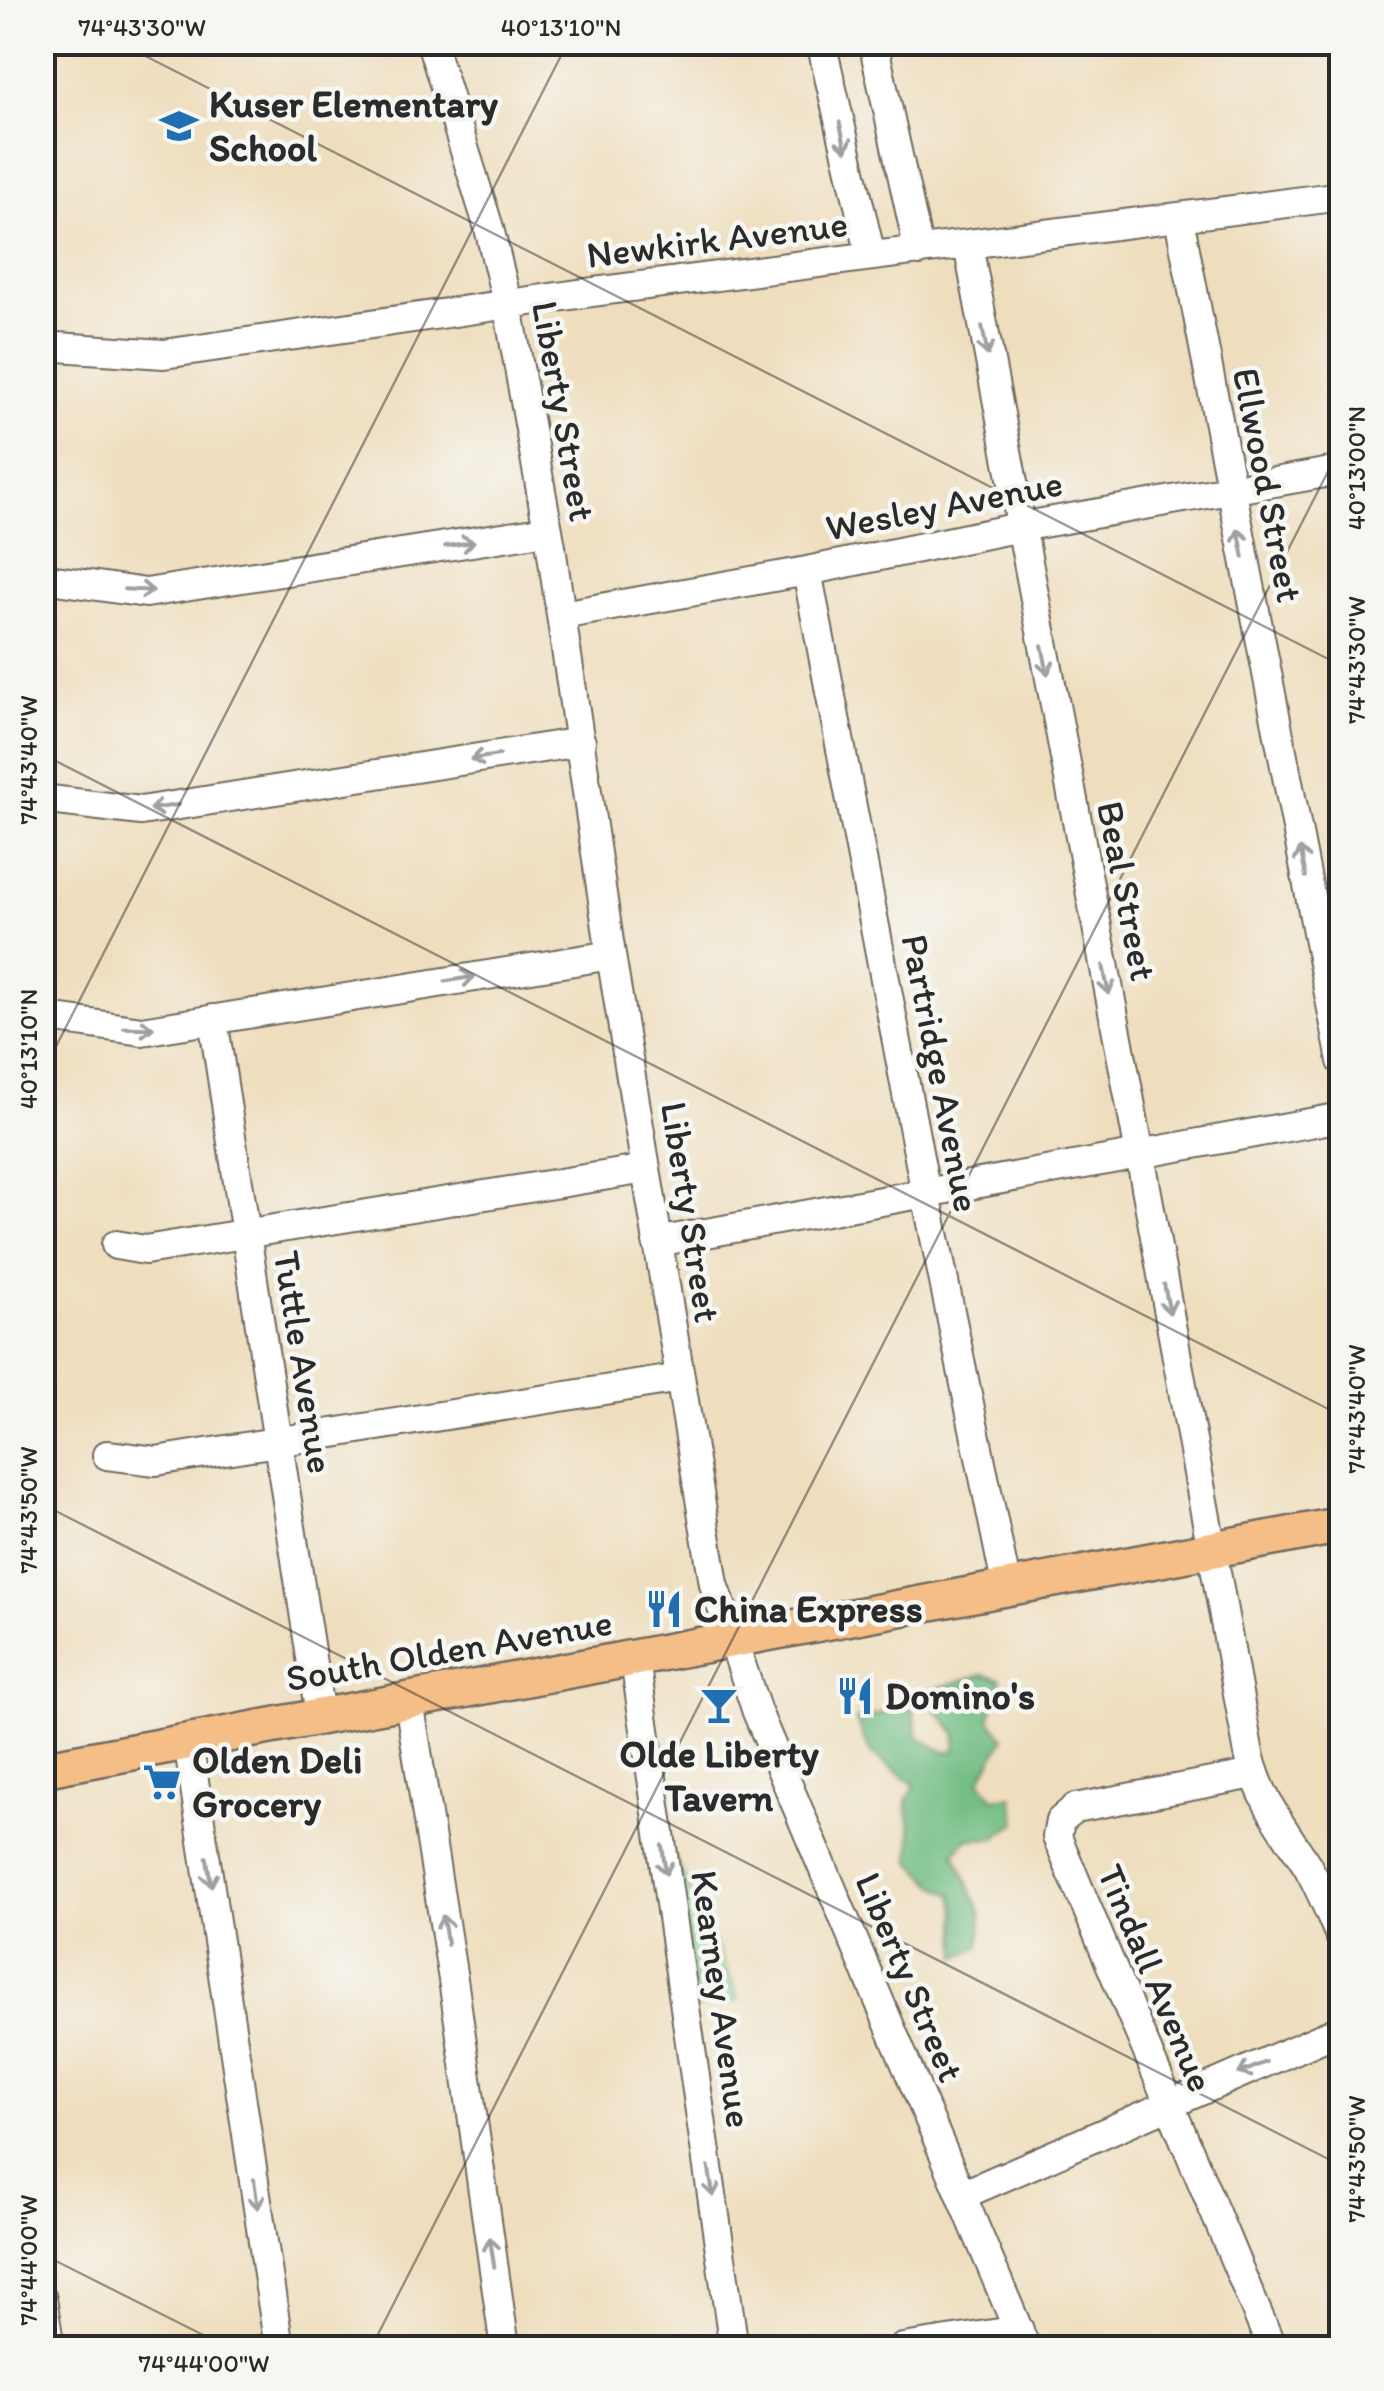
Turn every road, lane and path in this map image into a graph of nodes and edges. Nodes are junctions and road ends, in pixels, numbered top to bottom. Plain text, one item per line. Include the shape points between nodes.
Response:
1 (432, 42) edge
2 (820, 42) edge
3 (873, 42) edge
4 (1342, 196) edge
5 (1179, 218) junction
6 (968, 245) junction
7 (919, 251) junction
8 (871, 256) junction
9 (508, 306) junction
10 (42, 346) edge
11 (1342, 470) edge
12 (1231, 491) junction
13 (1020, 527) junction
14 (548, 530) junction
15 (806, 571) junction
16 (42, 578) edge
17 (562, 615) junction
18 (582, 742) junction
19 (42, 799) edge
20 (611, 955) junction
21 (43, 1019) edge
22 (214, 1019) junction
23 (1342, 1061) edge
24 (1342, 1116) edge
25 (1140, 1154) junction
26 (646, 1170) junction
27 (926, 1194) junction
28 (246, 1232) junction
29 (657, 1242) junction
30 (116, 1244) dead end
31 (680, 1378) junction
32 (278, 1442) junction
33 (106, 1455) dead end
34 (1342, 1525) edge
35 (1213, 1550) junction
36 (1008, 1589) junction
37 (732, 1642) junction
38 (635, 1660) junction
39 (409, 1700) junction
40 (320, 1716) junction
41 (188, 1741) junction
42 (42, 1769) edge
43 (1254, 1774) junction
44 (1342, 1940) edge
45 (1342, 2029) edge
46 (1169, 2104) junction
47 (962, 2196) junction
48 (42, 2299) edge
49 (1022, 2339) edge
50 (50, 2348) edge
51 (279, 2348) edge
52 (505, 2348) edge
53 (734, 2348) edge
54 (904, 2348) edge
55 (1272, 2348) edge

1 - 9 street, Liberty Street
2 -> 8 street
3 - 7 street
4 - 5 street, Newkirk Avenue
5 - 6 street, Newkirk Avenue
5 - 12 street, Ellwood Street
6 - 7 street, Newkirk Avenue
6 -> 13 street, Beal Street
7 - 8 street, Newkirk Avenue
8 - 9 street, Newkirk Avenue
9 - 10 street, Newkirk Avenue via 164,354
9 - 14 street, Liberty Street
11 - 12 street, Wesley Avenue
12 - 13 street, Wesley Avenue
23 -> 12 street, Ellwood Street
13 - 15 street, Wesley Avenue
13 -> 25 street, Beal Street
16 -> 14 street via 146,592
14 - 17 street, Liberty Street
15 - 17 street, Wesley Avenue
15 - 27 street, Partridge Avenue
17 - 18 street, Liberty Street
18 -> 19 street via 141,811
18 - 20 street, Liberty Street
22 -> 20 street
20 - 26 street, Liberty Street
21 -> 22 street via 142,1031
22 - 28 street, Tuttle Avenue
24 - 25 street
25 - 27 street
25 -> 35 street, Beal Street
26 - 28 street
26 - 29 street, Liberty Street
27 - 29 street
27 - 36 street, Partridge Avenue
28 - 30 street via 144,1250
28 - 32 street, Tuttle Avenue
29 - 31 street, Liberty Street
31 - 32 street
31 - 37 street, Liberty Street via 714,1584
32 - 33 street via 156,1461
32 - 40 street, Tuttle Avenue
34 - 35 main road, South Olden Avenue
35 - 36 main road, South Olden Avenue
35 - 43 street, Beal Street
36 - 37 main road, South Olden Avenue
37 - 38 main road, South Olden Avenue
37 - 47 street, Liberty Street
38 - 39 main road, South Olden Avenue
38 -> 53 street, Kearney Avenue
39 - 40 main road, South Olden Avenue
52 -> 39 street
40 - 41 main road, South Olden Avenue
41 - 42 main road, South Olden Avenue
41 -> 51 street
43 - 44 street, Beal Street
43 - 46 street, Tindall Avenue via 1075,1808 1060,1821 1064,1857
45 -> 46 street
46 - 47 street
46 - 55 street, Tindall Avenue
47 - 49 street, Liberty Street
48 - 50 street
49 - 54 street

